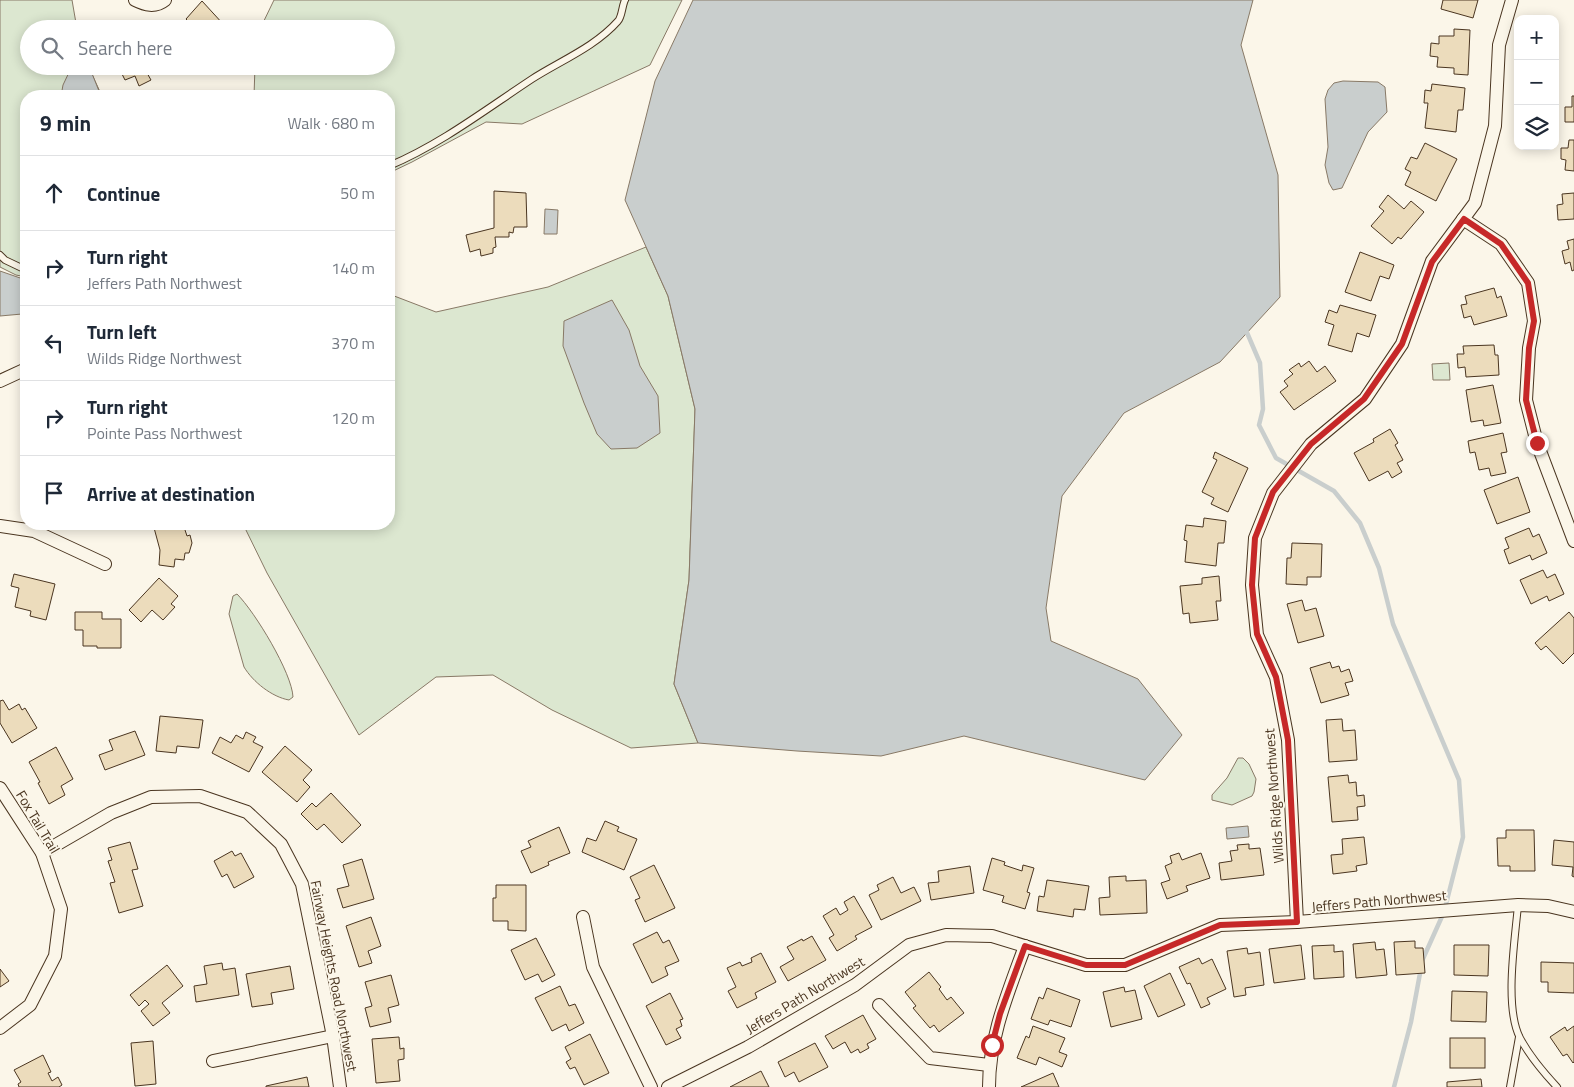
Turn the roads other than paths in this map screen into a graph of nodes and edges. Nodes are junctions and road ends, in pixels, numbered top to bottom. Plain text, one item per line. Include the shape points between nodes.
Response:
1 (135, 0) edge
2 (165, 0) edge
3 (624, 0) edge
4 (1512, 0) edge
5 (395, 163) edge
6 (1464, 219) junction
7 (0, 255) edge
8 (20, 267) edge
9 (20, 372) edge
10 (0, 381) edge
11 (0, 526) edge
12 (20, 529) edge
13 (27, 530) edge
14 (1574, 541) edge
15 (106, 564) dead end
16 (0, 788) edge
17 (42, 853) junction
18 (1518, 905) junction
19 (1574, 912) edge
20 (583, 917) dead end
21 (1297, 922) junction
22 (1025, 946) junction
23 (879, 1004) dead end
24 (0, 1028) edge
25 (333, 1036) junction
26 (1519, 1036) junction
27 (213, 1062) dead end
28 (989, 1064) junction
29 (340, 1087) edge
30 (651, 1087) edge
31 (668, 1087) edge
32 (988, 1087) edge
33 (1510, 1087) edge
34 (1557, 1087) edge

1 - 2 street via 150,6
3 - 5 lane via 619,20 600,37 465,126
4 - 6 street, Wilds Ridge Northwest via 1499,45 1495,126 1475,204
6 - 14 street via 1501,244 1528,283 1534,321 1526,400 1537,443
6 - 21 street, Wilds Ridge Northwest via 1432,262 1402,344 1364,399 1311,444 1273,492 1255,538 1252,585 1257,634 1276,677 1288,740
7 - 8 lane
9 - 10 street
11 - 12 street
13 - 15 street
16 - 17 street, Fox Tail Trail
17 - 24 street, Fox Tail Trail via 61,909 55,956 30,1005
17 - 25 street, Fairway Heights Road Northwest via 111,813 151,797 200,796 247,812 280,844 302,884
18 - 19 street, Jeffers Path Northwest via 1548,906
18 - 21 street, Jeffers Path Northwest
18 - 26 lane via 1511,1003
20 - 30 street via 593,967
21 - 22 street, Jeffers Path Northwest via 1220,925 1125,965 1086,965
22 - 28 street via 1000,1014
22 - 31 street, Jeffers Path Northwest via 992,936 946,934 909,945 855,985 748,1047
23 - 28 street via 930,1058
25 - 27 street
25 - 29 street, Fairway Heights Road Northwest
26 - 33 lane
26 - 34 lane
28 - 32 street

